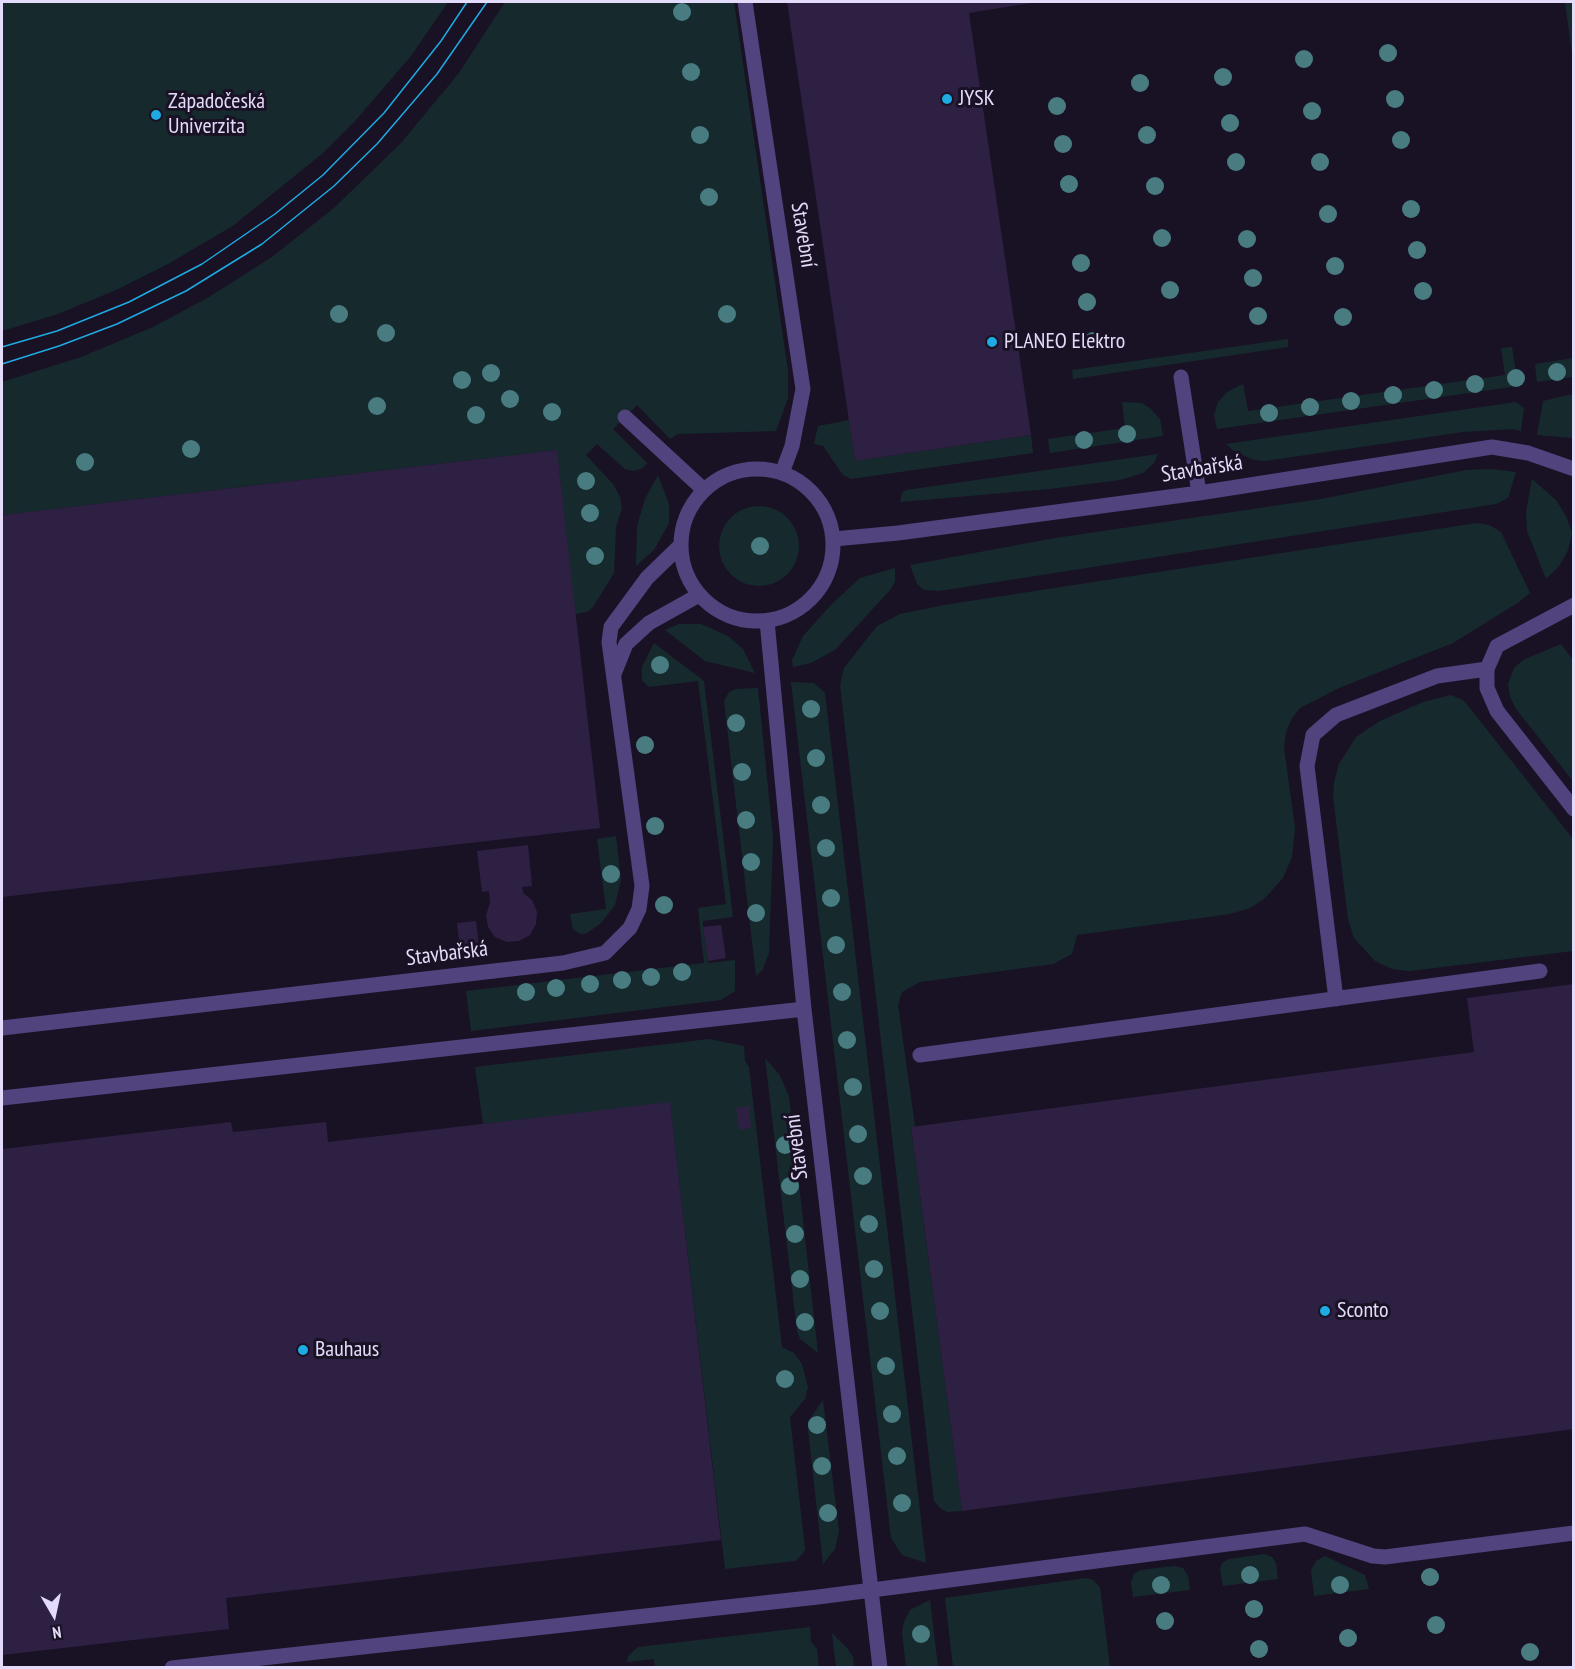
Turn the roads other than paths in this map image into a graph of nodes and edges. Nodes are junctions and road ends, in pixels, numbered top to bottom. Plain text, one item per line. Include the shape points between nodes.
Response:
1 (745, 2) edge
2 (1181, 377) dead end
3 (625, 417) dead end
4 (1574, 469) edge
5 (782, 473) junction
6 (704, 490) junction
7 (1199, 493) junction
8 (834, 538) junction
9 (681, 545) junction
10 (699, 595) junction
11 (1574, 605) edge
12 (767, 621) junction
13 (1487, 669) junction
14 (614, 674) junction
15 (1574, 809) edge
16 (1540, 971) dead end
17 (1336, 999) junction
18 (804, 1009) junction
19 (2, 1028) edge
20 (920, 1055) dead end
21 (2, 1098) edge
22 (1574, 1533) edge
23 (871, 1590) junction
24 (172, 1668) edge
25 (880, 1668) edge

1 - 5 street, Stavební via 803,389 792,446
2 - 7 street
3 - 6 street
4 - 7 street, Stavbařská via 1528,453 1492,447
5 - 6 street via 740,471
5 - 8 street via 818,498
6 - 9 street via 687,515
7 - 8 street, Stavbařská
8 - 12 street via 829,572 817,593 798,610
9 - 10 street via 686,572
9 - 14 street, Stavbařská via 647,578 611,627
10 - 12 street via 723,614
10 - 14 street, Stavbařská via 649,623 626,644
11 - 13 street via 1497,646
12 - 18 street, Stavební
13 - 15 street via 1487,688 1497,711
13 - 17 street via 1437,676 1336,715 1313,735 1307,766
14 - 19 street, Stavbařská via 642,886 639,909 630,928 604,953 563,963
16 - 17 street
17 - 20 street
18 - 21 street
18 - 23 street, Stavební
22 - 23 street via 1385,1557 1373,1557 1317,1536 1288,1536
23 - 24 street
23 - 25 street, Stavební

